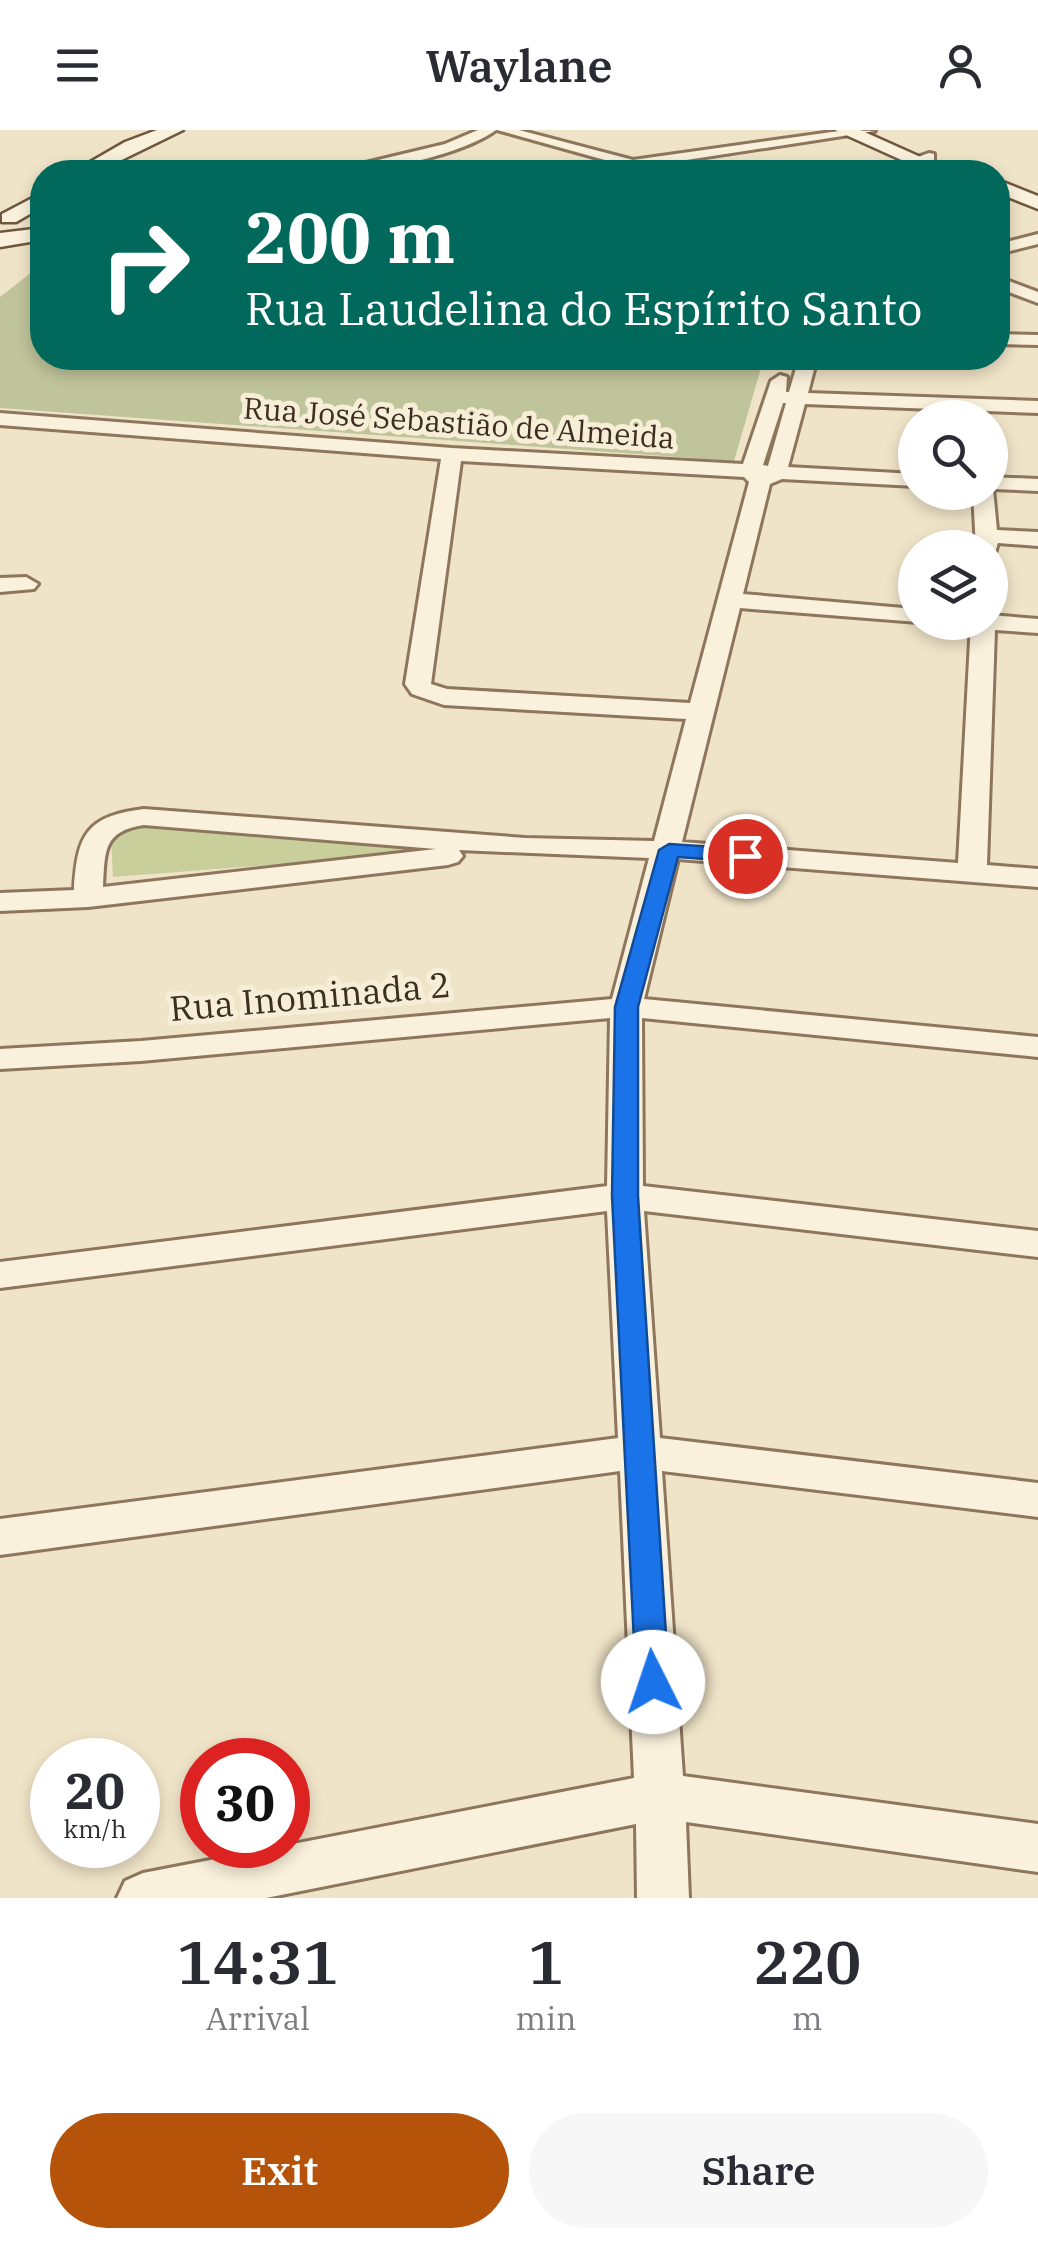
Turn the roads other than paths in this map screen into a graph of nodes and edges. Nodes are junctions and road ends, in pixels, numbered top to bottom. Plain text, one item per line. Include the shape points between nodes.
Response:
1 (174, 130) edge
2 (196, 130) edge
3 (489, 130) edge
4 (504, 130) edge
5 (857, 131) edge
6 (922, 159) junction
7 (106, 160) edge
8 (130, 160) edge
9 (402, 160) edge
10 (619, 160) edge
11 (661, 160) edge
12 (919, 160) edge
13 (925, 160) edge
14 (1010, 191) edge
15 (1010, 200) edge
16 (1038, 203) edge
17 (1038, 212) edge
18 (30, 223) edge
19 (30, 223) edge
20 (4, 233) edge
21 (1038, 239) edge
22 (1010, 246) edge
23 (1010, 287) edge
24 (1038, 298) edge
25 (1010, 339) edge
26 (1038, 340) edge
27 (786, 370) edge
28 (801, 370) edge
29 (785, 397) junction
30 (1038, 407) edge
31 (0, 419) edge
32 (452, 454) junction
33 (762, 476) junction
34 (898, 480) edge
35 (1008, 484) edge
36 (1038, 485) edge
37 (1038, 539) edge
38 (1008, 541) edge
39 (26, 584) dead end
40 (0, 585) edge
41 (732, 600) junction
42 (898, 615) edge
43 (1008, 624) edge
44 (1038, 626) edge
45 (983, 640) edge
46 (703, 712) junction
47 (525, 848) junction
48 (669, 850) junction
49 (972, 872) junction
50 (1038, 878) edge
51 (88, 898) junction
52 (0, 902) edge
53 (626, 1007) junction
54 (1038, 1047) edge
55 (0, 1059) edge
56 (625, 1196) junction
57 (1038, 1244) edge
58 (0, 1275) edge
59 (638, 1452) junction
60 (1038, 1500) edge
61 (0, 1537) edge
62 (660, 1796) junction
63 (1038, 1848) edge
64 (143, 1898) edge
65 (662, 1898) edge

1 - 7 main road
2 - 8 main road
3 - 9 street
4 - 10 street
5 - 6 main road
5 - 11 street
6 - 12 street
6 - 13 main road
14 - 16 main road
15 - 17 main road
18 - 20 main road
19 - 20 main road
21 - 22 street
23 - 24 street
25 - 26 street
27 - 29 street
28 - 29 street
29 - 30 street
29 - 33 street
31 - 32 street, Rua José Sebastião de Almeida
32 - 33 street, Rua José Sebastião de Almeida
32 - 46 street via 418,684 428,694
33 - 34 street, Rua José Sebastião de Almeida
33 - 41 street
35 - 36 street
37 - 38 street
39 - 40 street
41 - 42 street
41 - 46 street
43 - 44 street
45 - 49 street
46 - 48 street
47 - 48 street
47 - 51 street
47 - 51 street via 127,818 101,828 92,842
48 - 49 street
48 - 53 street
49 - 50 street
51 - 52 street
53 - 54 street, Rua Inominada 2
53 - 55 street, Rua Inominada 2
53 - 56 street
56 - 57 street
56 - 58 street
56 - 59 street
59 - 60 street
59 - 61 street
59 - 62 street
62 - 63 street
62 - 64 street
62 - 65 street

